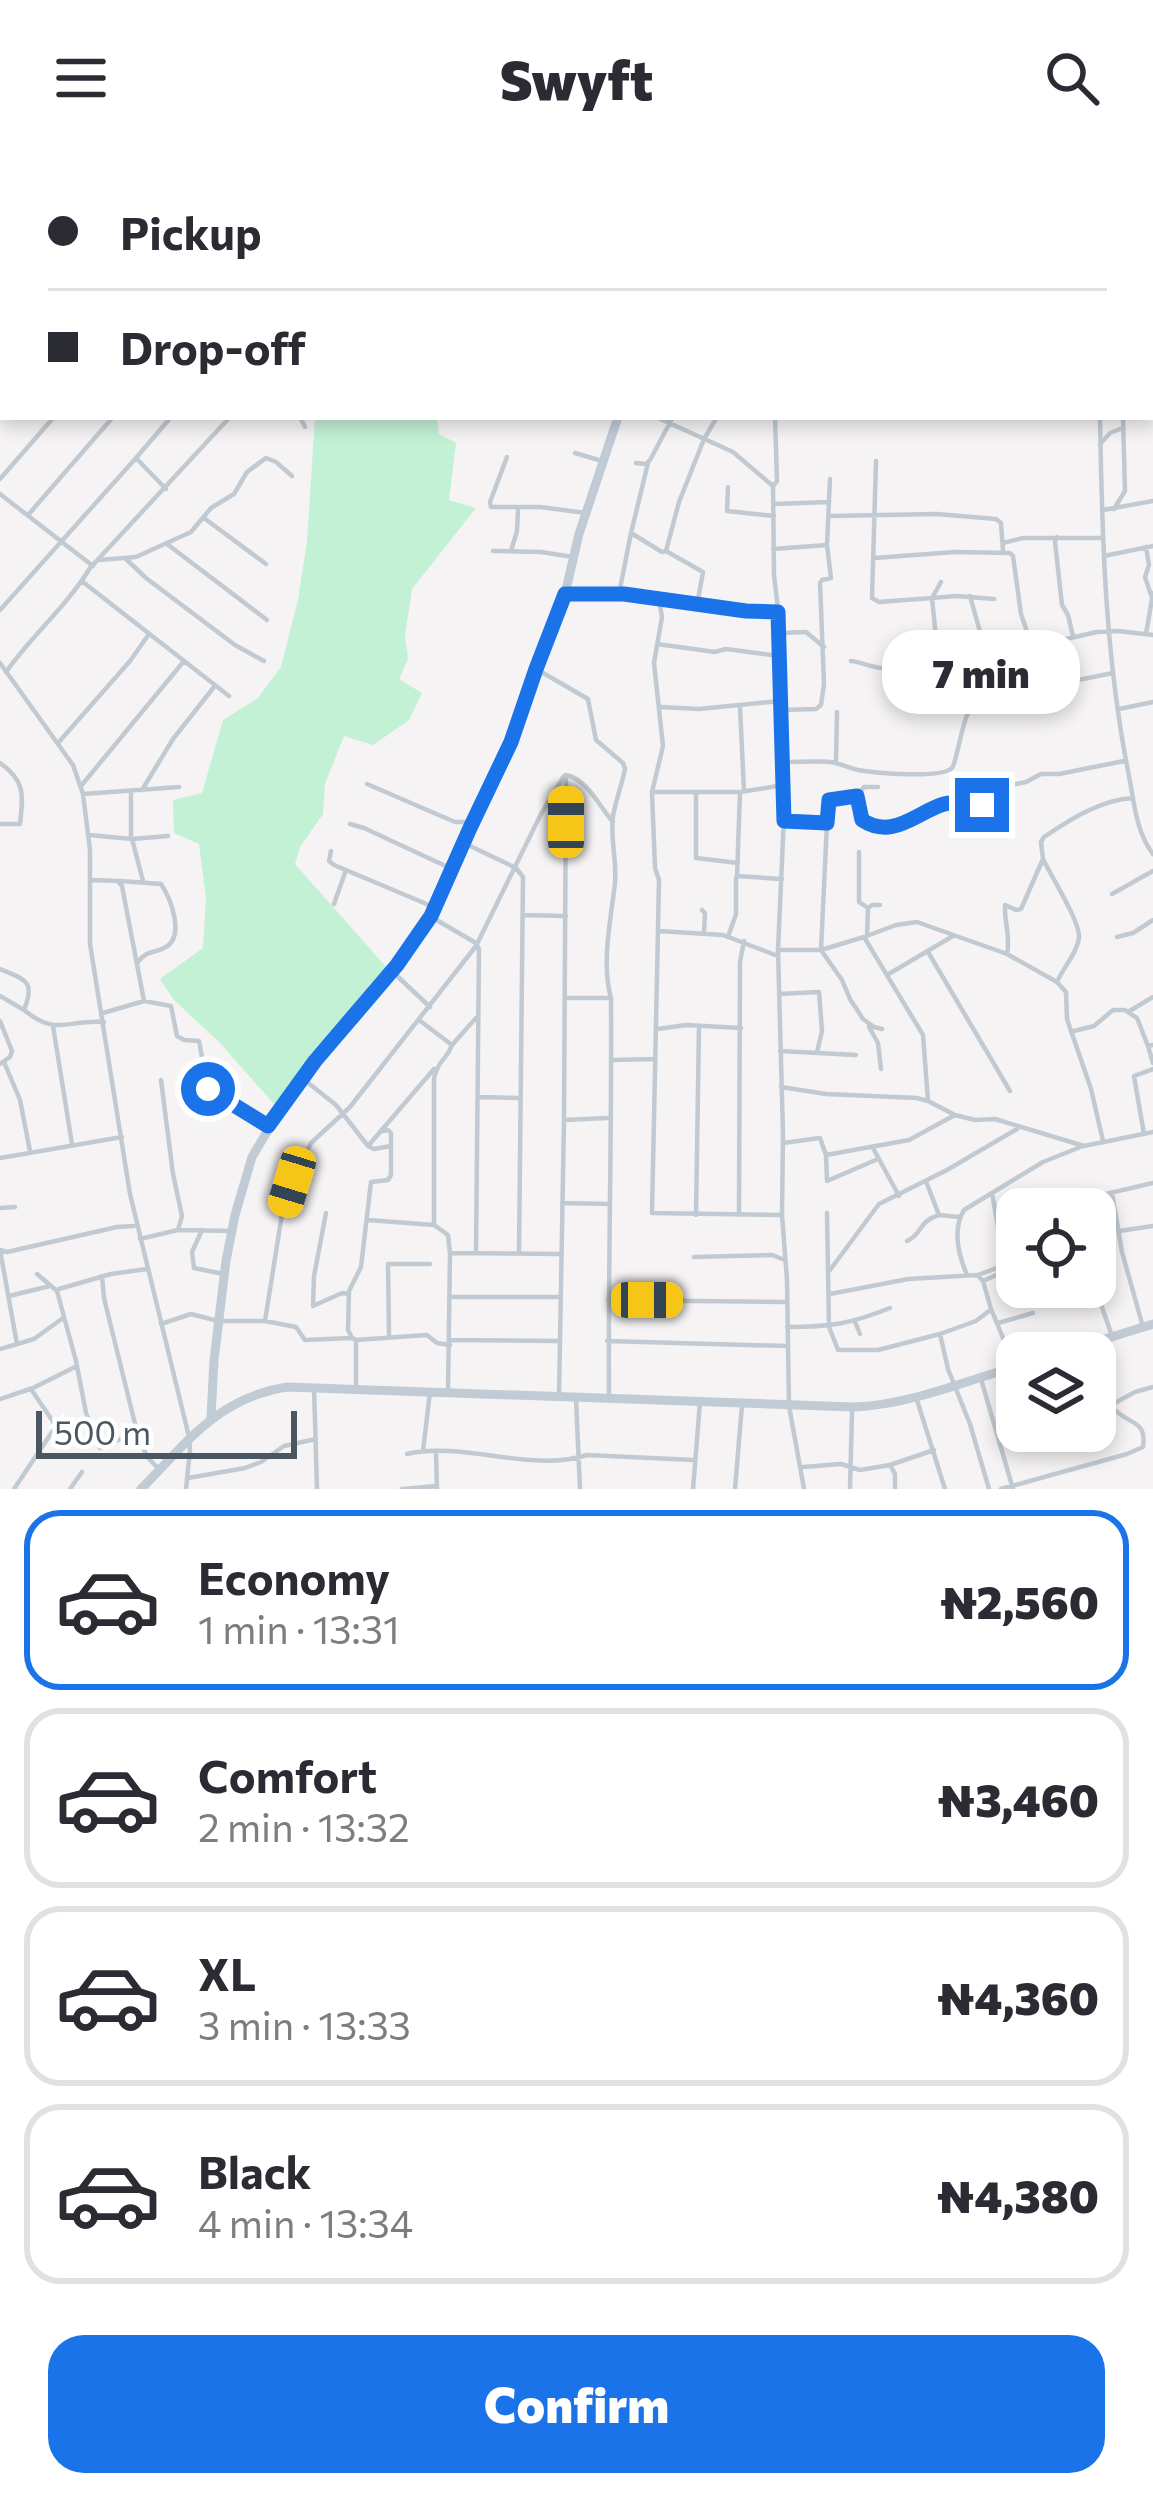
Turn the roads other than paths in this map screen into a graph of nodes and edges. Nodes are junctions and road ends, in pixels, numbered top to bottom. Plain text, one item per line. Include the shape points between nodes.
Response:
1 (51, 420) edge
2 (100, 420) edge
3 (110, 420) edge
4 (169, 420) edge
5 (227, 420) edge
6 (301, 420) edge
7 (617, 420) edge
8 (672, 420) edge
9 (715, 420) edge
10 (775, 420) edge
11 (1100, 420) edge
12 (1123, 420) edge
13 (105, 426) junction
14 (305, 428) dead end
15 (1123, 428) junction
16 (704, 439) junction
17 (1100, 444) junction
18 (575, 453) dead end
19 (136, 458) junction
20 (507, 458) dead end
21 (602, 460) junction
22 (876, 461) dead end
23 (636, 463) dead end
24 (648, 463) junction
25 (292, 476) dead end
26 (0, 479) edge
27 (830, 479) dead end
28 (774, 483) junction
29 (728, 487) dead end
30 (166, 489) junction
31 (0, 494) edge
32 (1153, 501) edge
33 (829, 502) junction
34 (774, 505) junction
35 (518, 508) junction
36 (1114, 508) junction
37 (1103, 510) junction
38 (586, 513) junction
39 (28, 515) junction
40 (874, 515) junction
41 (774, 516) junction
42 (830, 516) junction
43 (204, 518) junction
44 (631, 533) junction
45 (1057, 537) junction
46 (1103, 538) junction
47 (63, 540) junction
48 (167, 544) junction
49 (827, 544) junction
50 (1150, 546) edge
51 (1003, 547) junction
52 (773, 549) junction
53 (666, 550) junction
54 (493, 551) dead end
55 (511, 551) junction
56 (1104, 556) junction
57 (573, 557) junction
58 (874, 558) junction
59 (126, 559) junction
60 (100, 560) junction
61 (266, 564) dead end
62 (93, 566) junction
63 (83, 582) junction
64 (941, 582) dead end
65 (565, 594) junction
66 (619, 594) junction
67 (1152, 594) edge
68 (970, 596) junction
69 (932, 598) junction
70 (994, 599) dead end
71 (659, 600) junction
72 (697, 605) junction
73 (0, 610) edge
74 (778, 612) junction
75 (267, 620) dead end
76 (1108, 631) junction
77 (779, 633) junction
78 (149, 634) junction
79 (1149, 634) edge
80 (1073, 636) junction
81 (936, 638) junction
82 (657, 644) junction
83 (824, 647) junction
84 (1032, 647) junction
85 (986, 655) junction
86 (778, 656) junction
87 (184, 661) junction
88 (264, 661) dead end
89 (851, 661) dead end
90 (0, 663) edge
91 (536, 669) junction
92 (6, 672) junction
93 (1113, 673) junction
94 (215, 686) junction
95 (229, 696) dead end
96 (780, 701) junction
97 (1153, 702) edge
98 (661, 706) junction
99 (740, 706) junction
100 (1119, 709) junction
101 (780, 710) junction
102 (837, 712) dead end
103 (58, 743) junction
104 (1126, 761) junction
105 (783, 762) junction
106 (836, 762) junction
107 (0, 764) edge
108 (566, 775) junction
109 (368, 784) dead end
110 (784, 785) junction
111 (80, 786) junction
112 (179, 787) dead end
113 (878, 787) dead end
114 (142, 790) junction
115 (131, 791) junction
116 (742, 791) junction
117 (652, 792) junction
118 (696, 792) junction
119 (83, 794) junction
120 (857, 796) junction
121 (1133, 798) junction
122 (784, 821) junction
123 (613, 822) junction
124 (827, 823) junction
125 (0, 824) edge
126 (350, 824) dead end
127 (470, 828) junction
128 (89, 835) junction
129 (169, 836) dead end
130 (131, 838) junction
131 (463, 842) junction
132 (331, 851) dead end
133 (859, 852) dead end
134 (1153, 852) edge
135 (1043, 860) junction
136 (737, 863) junction
137 (516, 868) junction
138 (452, 869) junction
139 (346, 870) junction
140 (1153, 871) edge
141 (737, 876) junction
142 (782, 879) junction
143 (91, 880) junction
144 (118, 881) junction
145 (142, 881) junction
146 (1112, 894) dead end
147 (334, 904) dead end
148 (880, 904) dead end
149 (868, 908) junction
150 (702, 910) dead end
151 (434, 912) junction
152 (523, 915) junction
153 (566, 916) junction
154 (1153, 920) edge
155 (659, 932) junction
156 (704, 932) junction
157 (866, 936) junction
158 (953, 936) junction
159 (728, 937) junction
160 (1118, 937) dead end
161 (744, 941) junction
162 (476, 943) junction
163 (821, 950) junction
164 (928, 952) junction
165 (778, 953) junction
166 (1007, 954) junction
167 (138, 962) junction
168 (0, 969) edge
169 (392, 971) junction
170 (887, 975) junction
171 (1057, 982) junction
172 (779, 994) junction
173 (0, 996) edge
174 (1153, 997) edge
175 (566, 998) junction
176 (611, 998) junction
177 (144, 1001) junction
178 (430, 1006) junction
179 (24, 1010) junction
180 (1128, 1012) junction
181 (103, 1013) junction
182 (478, 1014) junction
183 (419, 1020) junction
184 (0, 1022) edge
185 (104, 1022) junction
186 (867, 1022) junction
187 (53, 1026) junction
188 (699, 1026) junction
189 (741, 1028) junction
190 (882, 1029) dead end
191 (656, 1030) junction
192 (1071, 1032) junction
193 (452, 1046) junction
194 (1150, 1046) edge
195 (780, 1051) junction
196 (817, 1052) junction
197 (856, 1055) dead end
198 (656, 1059) junction
199 (611, 1060) junction
200 (2, 1063) edge
201 (1153, 1066) edge
202 (881, 1069) dead end
203 (432, 1077) junction
204 (302, 1078) junction
205 (161, 1080) dead end
206 (781, 1087) junction
207 (1010, 1091) dead end
208 (478, 1097) junction
209 (521, 1099) junction
210 (928, 1101) junction
211 (341, 1113) junction
212 (956, 1115) junction
213 (610, 1118) junction
214 (565, 1120) junction
215 (268, 1126) junction
216 (1018, 1128) junction
217 (72, 1131) junction
218 (383, 1131) junction
219 (1149, 1133) edge
220 (122, 1137) junction
221 (1103, 1141) junction
222 (81, 1143) junction
223 (783, 1143) junction
224 (72, 1144) junction
225 (368, 1146) junction
226 (391, 1146) junction
227 (1084, 1146) junction
228 (872, 1147) junction
229 (30, 1151) junction
230 (826, 1155) junction
231 (0, 1158) edge
232 (878, 1160) junction
233 (926, 1182) junction
234 (1153, 1184) edge
235 (1116, 1192) edge
236 (992, 1193) junction
237 (898, 1196) junction
238 (562, 1203) junction
239 (609, 1204) junction
240 (15, 1207) dead end
241 (0, 1208) edge
242 (326, 1213) dead end
243 (827, 1214) dead end
244 (696, 1215) junction
245 (739, 1215) junction
246 (782, 1215) junction
247 (939, 1215) junction
248 (996, 1215) edge
249 (1116, 1215) edge
250 (959, 1217) junction
251 (368, 1220) junction
252 (434, 1225) junction
253 (136, 1226) junction
254 (1153, 1226) edge
255 (178, 1230) junction
256 (202, 1230) junction
257 (1119, 1231) junction
258 (232, 1232) junction
259 (140, 1239) junction
260 (907, 1241) dead end
261 (0, 1250) edge
262 (476, 1252) junction
263 (450, 1253) junction
264 (519, 1253) junction
265 (560, 1254) junction
266 (694, 1257) dead end
267 (785, 1260) junction
268 (430, 1264) dead end
269 (996, 1268) edge
270 (146, 1269) junction
271 (830, 1270) junction
272 (37, 1274) dead end
273 (225, 1274) junction
274 (967, 1275) junction
275 (977, 1275) junction
276 (996, 1275) edge
277 (102, 1276) junction
278 (983, 1281) junction
279 (55, 1288) junction
280 (5, 1294) edge
281 (349, 1294) junction
282 (830, 1294) junction
283 (450, 1297) junction
284 (560, 1297) junction
285 (608, 1300) junction
286 (787, 1302) junction
287 (890, 1308) dead end
288 (991, 1309) junction
289 (1034, 1312) dead end
290 (63, 1318) junction
291 (218, 1321) junction
292 (265, 1321) junction
293 (855, 1322) junction
294 (998, 1323) junction
295 (160, 1324) junction
296 (1148, 1325) edge
297 (787, 1327) junction
298 (829, 1327) junction
299 (1002, 1332) edge
300 (860, 1334) dead end
301 (940, 1334) junction
302 (1116, 1335) edge
303 (389, 1336) junction
304 (354, 1339) junction
305 (560, 1341) junction
306 (607, 1341) junction
307 (450, 1343) junction
308 (17, 1344) junction
309 (786, 1346) junction
310 (0, 1349) edge
311 (77, 1366) junction
312 (996, 1372) edge
313 (980, 1377) junction
314 (954, 1385) junction
315 (314, 1387) junction
316 (1153, 1388) edge
317 (31, 1389) junction
318 (356, 1389) junction
319 (430, 1392) junction
320 (448, 1392) junction
321 (559, 1396) junction
322 (575, 1397) junction
323 (916, 1397) junction
324 (609, 1398) junction
325 (0, 1399) edge
326 (700, 1402) junction
327 (1116, 1402) edge
328 (742, 1404) junction
329 (789, 1406) junction
330 (853, 1406) junction
331 (1117, 1412) edge
332 (211, 1418) junction
333 (996, 1423) edge
334 (137, 1432) junction
335 (1144, 1436) junction
336 (1153, 1436) edge
337 (189, 1437) junction
338 (316, 1439) junction
339 (423, 1450) junction
340 (934, 1450) junction
341 (436, 1452) junction
342 (1004, 1452) edge
343 (407, 1454) dead end
344 (580, 1456) junction
345 (694, 1460) junction
346 (890, 1465) junction
347 (801, 1468) junction
348 (852, 1468) junction
349 (160, 1470) junction
350 (82, 1472) dead end
351 (188, 1478) junction
352 (437, 1487) edge
353 (1013, 1487) edge
354 (14, 1489) edge
355 (70, 1489) edge
356 (141, 1489) edge
357 (186, 1489) edge
358 (317, 1489) edge
359 (402, 1489) edge
360 (580, 1489) edge
361 (693, 1489) edge
362 (735, 1489) edge
363 (804, 1489) edge
364 (850, 1489) edge
365 (895, 1489) edge
366 (943, 1489) edge
367 (989, 1489) edge
368 (1000, 1489) edge

1 - 26 street
2 - 13 street
3 - 13 street
4 - 19 street
5 - 30 street
6 - 14 street
7 - 21 street
8 - 16 street
8 - 24 street
9 - 16 street
10 - 28 street
11 - 17 street
12 - 15 street
13 - 39 street
15 - 17 street
15 - 36 street via 1125,491
16 - 28 street
16 - 53 street
17 - 37 street
18 - 21 street
19 - 30 street
19 - 47 street
20 - 35 street via 490,507
21 - 38 street
22 - 40 street
23 - 24 street
24 - 44 street
25 - 43 street via 266,458
27 - 33 street
28 - 34 street
29 - 41 street via 727,511
30 - 60 street
31 - 39 street
32 - 36 street
33 - 34 street
33 - 42 street
34 - 41 street
35 - 38 street
35 - 55 street
36 - 37 street
37 - 46 street
38 - 57 street
39 - 47 street
40 - 42 street
40 - 51 street via 996,519
40 - 58 street
41 - 52 street
42 - 49 street
43 - 48 street
43 - 61 street
44 - 53 street
44 - 66 street
45 - 46 street
45 - 51 street
45 - 80 street
46 - 56 street
47 - 62 street
47 - 73 street
48 - 59 street
48 - 75 street
49 - 52 street
49 - 83 street
50 - 56 street
50 - 67 street via 1145,577
51 - 58 street
51 - 84 street via 1013,556
52 - 74 street
53 - 72 street via 703,572
54 - 55 street
55 - 57 street
56 - 76 street
57 - 65 street
58 - 69 street via 873,600
59 - 60 street
59 - 88 street
60 - 62 street
62 - 63 street
63 - 78 street
63 - 92 street
64 - 69 street
65 - 66 street
65 - 91 street
66 - 71 street
67 - 79 street
68 - 69 street
68 - 70 street
68 - 85 street
69 - 81 street
71 - 72 street
71 - 82 street
72 - 74 street
74 - 77 street
76 - 79 street
76 - 80 street
76 - 93 street
77 - 83 street via 806,632
77 - 86 street
78 - 87 street
78 - 103 street
80 - 84 street
81 - 85 street via 944,658
81 - 89 street via 902,646 885,668
82 - 86 street
82 - 98 street
83 - 101 street via 820,707
84 - 85 street
86 - 96 street
87 - 94 street
87 - 111 street
90 - 92 street
91 - 123 street via 589,699 596,740 623,764
91 - 127 street
92 - 103 street
93 - 100 street
93 - 106 street via 968,713 952,768 915,774
94 - 95 street
94 - 114 street
96 - 99 street
96 - 101 street
97 - 100 street
98 - 99 street
98 - 117 street via 663,746
99 - 116 street
100 - 104 street
101 - 105 street
102 - 106 street
103 - 111 street
104 - 120 street via 1041,774 1006,785 987,806 948,803 893,827 864,822
104 - 121 street
105 - 106 street
105 - 110 street
107 - 125 street via 18,780 22,802 20,824
108 - 123 street via 583,783
108 - 137 street
108 - 153 street
109 - 127 street
110 - 116 street
110 - 122 street
111 - 119 street
112 - 114 street
113 - 120 street
114 - 115 street
115 - 119 street
115 - 130 street
116 - 118 street
116 - 136 street
117 - 118 street
117 - 155 street
118 - 136 street via 696,859
119 - 128 street
120 - 124 street via 829,800
121 - 134 street
121 - 135 street via 1106,802 1049,833
122 - 124 street
122 - 142 street
123 - 176 street
124 - 163 street
126 - 138 street
127 - 131 street
128 - 130 street
128 - 143 street
129 - 130 street
130 - 145 street
131 - 137 street
131 - 138 street
132 - 139 street via 329,861
133 - 149 street via 859,902
135 - 166 street via 1021,909 1005,904
135 - 171 street via 1080,930
136 - 141 street
137 - 152 street via 524,877
137 - 162 street
138 - 151 street
139 - 147 street
139 - 151 street
140 - 146 street
141 - 142 street
141 - 159 street
142 - 165 street
143 - 144 street
143 - 181 street via 90,944
144 - 145 street
144 - 167 street
145 - 167 street via 163,886 176,935
148 - 149 street
149 - 157 street
150 - 156 street
151 - 162 street
151 - 169 street
152 - 153 street
152 - 209 street
153 - 175 street
154 - 160 street
155 - 156 street
155 - 191 street
156 - 159 street
157 - 158 street via 910,922
157 - 163 street
157 - 170 street
158 - 164 street
158 - 166 street
159 - 161 street
161 - 165 street
161 - 189 street
162 - 178 street
162 - 182 street
163 - 165 street
163 - 186 street
164 - 170 street
164 - 207 street
165 - 172 street
166 - 171 street
167 - 177 street
168 - 179 street via 30,986
169 - 178 street
169 - 204 street
170 - 210 street via 923,1035
171 - 192 street
172 - 195 street
172 - 196 street via 819,992
173 - 179 street
174 - 180 street
175 - 176 street
175 - 214 street
176 - 199 street
177 - 181 street
177 - 215 street via 170,1006 177,1036 199,1041 209,1090
178 - 183 street
179 - 187 street
180 - 192 street via 1113,1010
180 - 194 street
181 - 185 street
182 - 193 street
182 - 208 street
183 - 193 street
183 - 211 street
184 - 200 street via 12,1051
185 - 187 street
185 - 220 street
186 - 190 street
186 - 202 street
187 - 217 street
188 - 189 street
188 - 191 street
188 - 244 street
189 - 245 street
191 - 198 street
192 - 221 street
193 - 203 street
194 - 201 street
195 - 196 street
195 - 206 street
196 - 197 street
198 - 199 street
198 - 244 street via 652,1213
199 - 213 street
200 - 229 street
201 - 219 street via 1133,1078
203 - 218 street
203 - 252 street
204 - 211 street
204 - 215 street
205 - 255 street
206 - 210 street
206 - 223 street
208 - 209 street
208 - 262 street
209 - 264 street
210 - 212 street
211 - 225 street
211 - 292 street via 311,1143 292,1182
212 - 216 street
212 - 228 street via 909,1140
213 - 214 street
213 - 239 street
214 - 238 street
215 - 258 street
216 - 227 street
216 - 233 street
217 - 222 street
217 - 224 street
218 - 225 street
218 - 226 street via 391,1133
219 - 221 street
220 - 222 street
220 - 253 street
221 - 227 street
222 - 224 street
223 - 230 street via 820,1138
223 - 246 street
224 - 229 street
225 - 226 street
226 - 251 street via 391,1175 371,1182
227 - 236 street
228 - 230 street
228 - 232 street
229 - 231 street
230 - 232 street via 827,1180
232 - 237 street
233 - 237 street
233 - 247 street
234 - 235 street
236 - 248 street
236 - 250 street
237 - 271 street via 878,1204
238 - 239 street
238 - 265 street
239 - 285 street
240 - 241 street
242 - 281 street via 314,1306
243 - 271 street
244 - 245 street
245 - 246 street
246 - 267 street
247 - 250 street
247 - 260 street
249 - 257 street
250 - 274 street
251 - 252 street
251 - 281 street
252 - 263 street via 448,1235
253 - 259 street
253 - 261 street
254 - 257 street
255 - 256 street
255 - 259 street
256 - 258 street
256 - 273 street via 191,1252 194,1268
257 - 296 street
258 - 273 street
259 - 270 street
261 - 280 street
262 - 263 street
262 - 264 street
263 - 283 street
264 - 265 street
265 - 284 street
266 - 267 street
267 - 286 street
268 - 303 street via 388,1264
269 - 275 street
270 - 277 street
270 - 295 street
271 - 282 street
272 - 279 street
273 - 291 street
274 - 275 street
274 - 282 street
275 - 278 street
276 - 278 street
277 - 279 street
277 - 334 street
278 - 288 street
279 - 280 street
279 - 290 street
280 - 308 street
281 - 304 street
282 - 298 street
283 - 284 street
283 - 307 street
284 - 305 street
285 - 286 street
285 - 306 street
286 - 297 street
287 - 293 street
288 - 294 street
288 - 301 street
289 - 294 street
290 - 308 street
290 - 311 street
291 - 292 street
291 - 295 street via 191,1314
291 - 332 street
292 - 304 street via 296,1327 305,1340
293 - 298 street
293 - 300 street
294 - 299 street
295 - 337 street
296 - 302 street
297 - 298 street
297 - 309 street
298 - 301 street via 842,1351
301 - 314 street
303 - 304 street
303 - 307 street
304 - 318 street
305 - 307 street
305 - 321 street
306 - 309 street
306 - 324 street
307 - 320 street
308 - 310 street
309 - 329 street
311 - 317 street
311 - 334 street via 100,1448
312 - 313 street
313 - 314 street
313 - 333 street
314 - 323 street
314 - 367 street
315 - 318 street
315 - 332 street via 263,1391
315 - 338 street
316 - 327 street
317 - 325 street
317 - 354 street via 56,1426
318 - 319 street
319 - 320 street
319 - 339 street
320 - 321 street
321 - 322 street
322 - 324 street
322 - 344 street
323 - 330 street
323 - 340 street
324 - 326 street
326 - 328 street
326 - 345 street
328 - 329 street
328 - 362 street
329 - 330 street
329 - 347 street
330 - 348 street
331 - 335 street
332 - 337 street
334 - 349 street
335 - 336 street
335 - 353 street via 1139,1450
337 - 349 street
337 - 351 street
338 - 351 street via 245,1468
338 - 358 street
339 - 341 street
339 - 343 street
340 - 346 street
340 - 366 street
341 - 344 street
341 - 352 street
342 - 353 street
344 - 345 street
344 - 360 street
345 - 361 street
346 - 348 street
346 - 365 street
347 - 348 street
347 - 363 street
348 - 364 street
349 - 356 street
350 - 355 street
351 - 357 street
352 - 359 street
353 - 368 street

